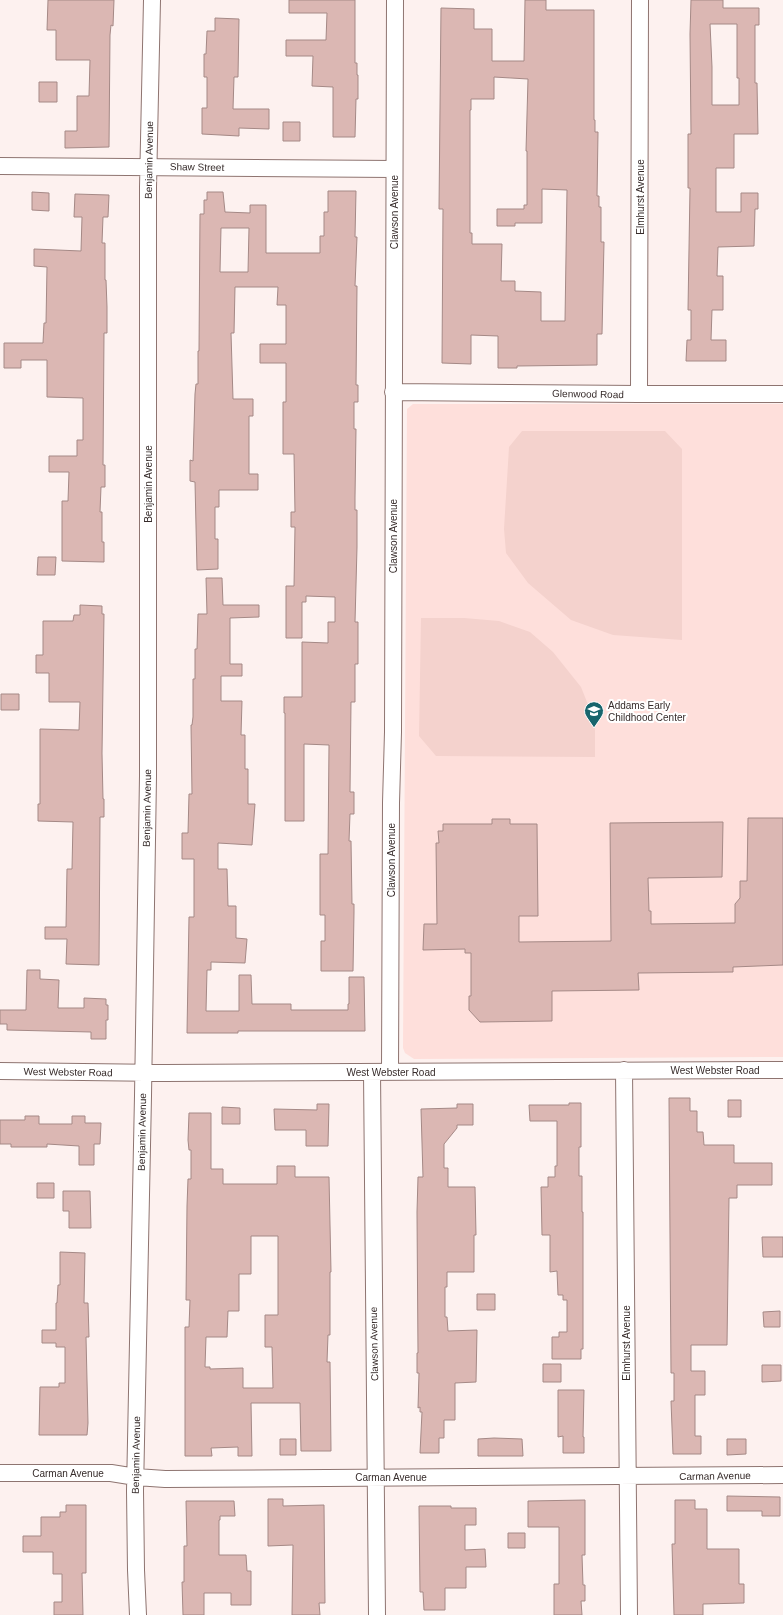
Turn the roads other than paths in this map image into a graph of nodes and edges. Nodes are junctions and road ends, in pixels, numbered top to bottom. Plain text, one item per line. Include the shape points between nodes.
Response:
1 (152, 0) edge
2 (395, 0) edge
3 (640, 0) edge
4 (0, 166) edge
5 (149, 167) junction
6 (394, 169) junction
7 (393, 392) junction
8 (638, 394) junction
9 (783, 394) edge
10 (624, 1070) junction
11 (783, 1070) edge
12 (0, 1071) edge
13 (372, 1072) junction
14 (390, 1072) junction
15 (143, 1073) junction
16 (0, 1473) edge
17 (783, 1475) edge
18 (136, 1477) junction
19 (376, 1477) junction
20 (627, 1477) junction
21 (138, 1615) edge
22 (377, 1615) edge
23 (629, 1615) edge

1 - 5 street, Benjamin Avenue
2 - 6 street, Clawson Avenue
3 - 8 street, Elmhurst Avenue
4 - 5 street, Shaw Street
5 - 6 street, Shaw Street
5 - 15 street, Benjamin Avenue via 148,768
6 - 7 street, Clawson Avenue
7 - 8 street, Glenwood Road
7 - 14 street, Clawson Avenue
8 - 9 street, Glenwood Road
10 - 11 street, West Webster Road
10 - 14 street, West Webster Road
10 - 20 street, Elmhurst Avenue
12 - 15 street, West Webster Road
13 - 14 street, West Webster Road
13 - 15 street, West Webster Road
13 - 19 street, Clawson Avenue
15 - 18 street, Benjamin Avenue
16 - 18 street, Carman Avenue via 111,1473
17 - 20 street, Carman Avenue
18 - 19 street, Carman Avenue
18 - 21 street, Benjamin Avenue via 135,1563
19 - 20 street, Carman Avenue
19 - 22 street, Clawson Avenue
20 - 23 street, Elmhurst Avenue

